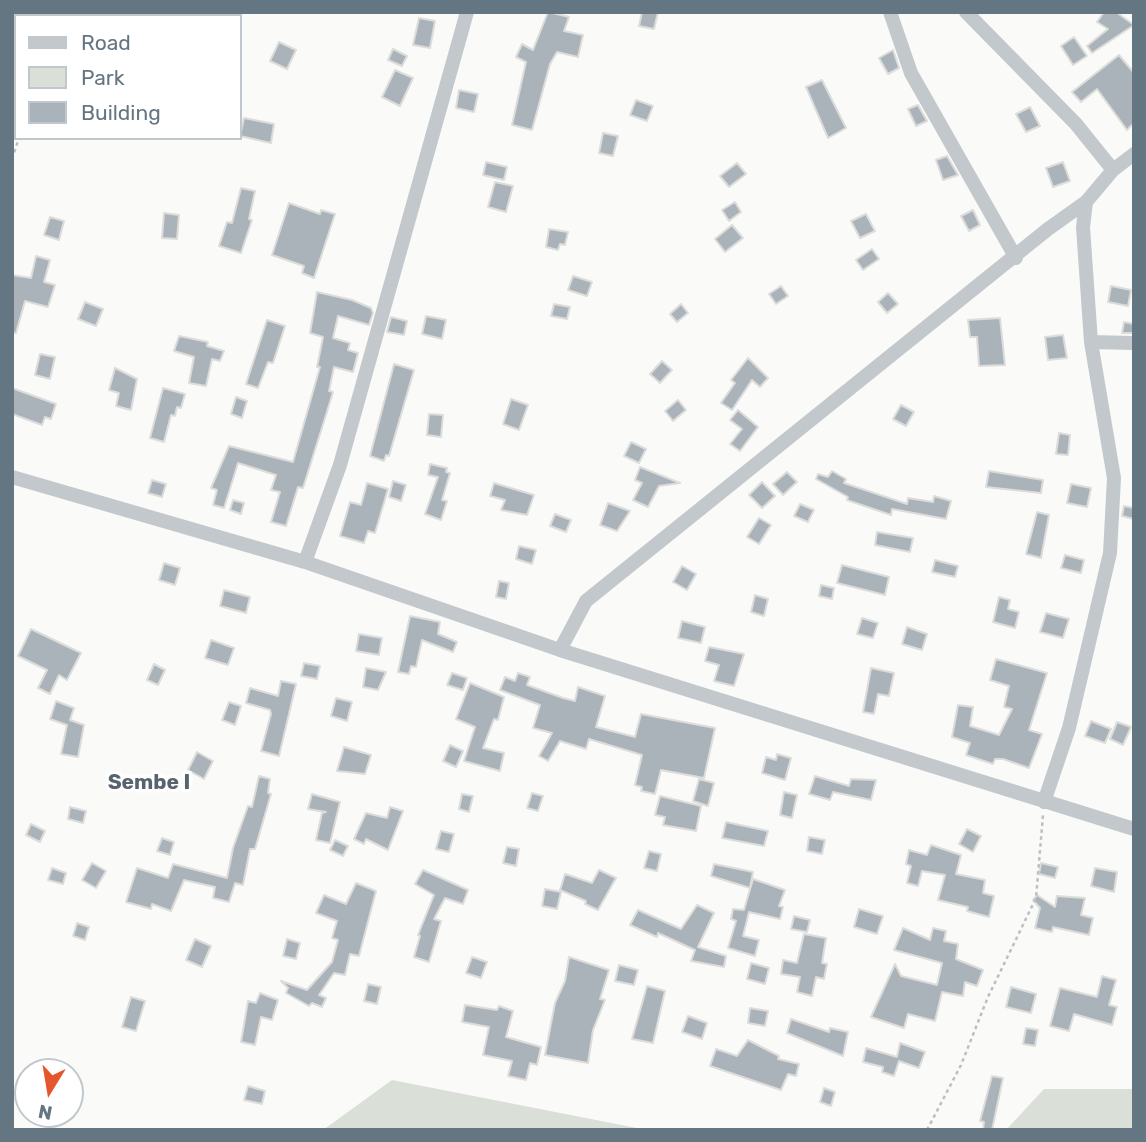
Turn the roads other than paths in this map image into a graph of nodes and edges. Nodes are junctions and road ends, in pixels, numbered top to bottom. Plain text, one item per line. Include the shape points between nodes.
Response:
1 (467, 12) edge
2 (890, 12) edge
3 (966, 12) edge
4 (1134, 154) edge
5 (1113, 170) junction
6 (1086, 202) junction
7 (1016, 258) junction
8 (1090, 342) junction
9 (1134, 343) edge
10 (12, 477) edge
11 (305, 562) junction
12 (560, 650) junction
13 (1044, 802) junction
14 (1134, 829) edge

1 - 11 street via 340,465
2 - 7 street via 911,73
3 - 5 street via 1076,124
4 - 5 street
5 - 6 street
6 - 7 street
6 - 8 street via 1083,227
7 - 12 street via 586,601
8 - 9 street
8 - 13 street via 1114,478 1110,553 1069,728
10 - 11 street
11 - 12 street
12 - 13 street
13 - 14 street

